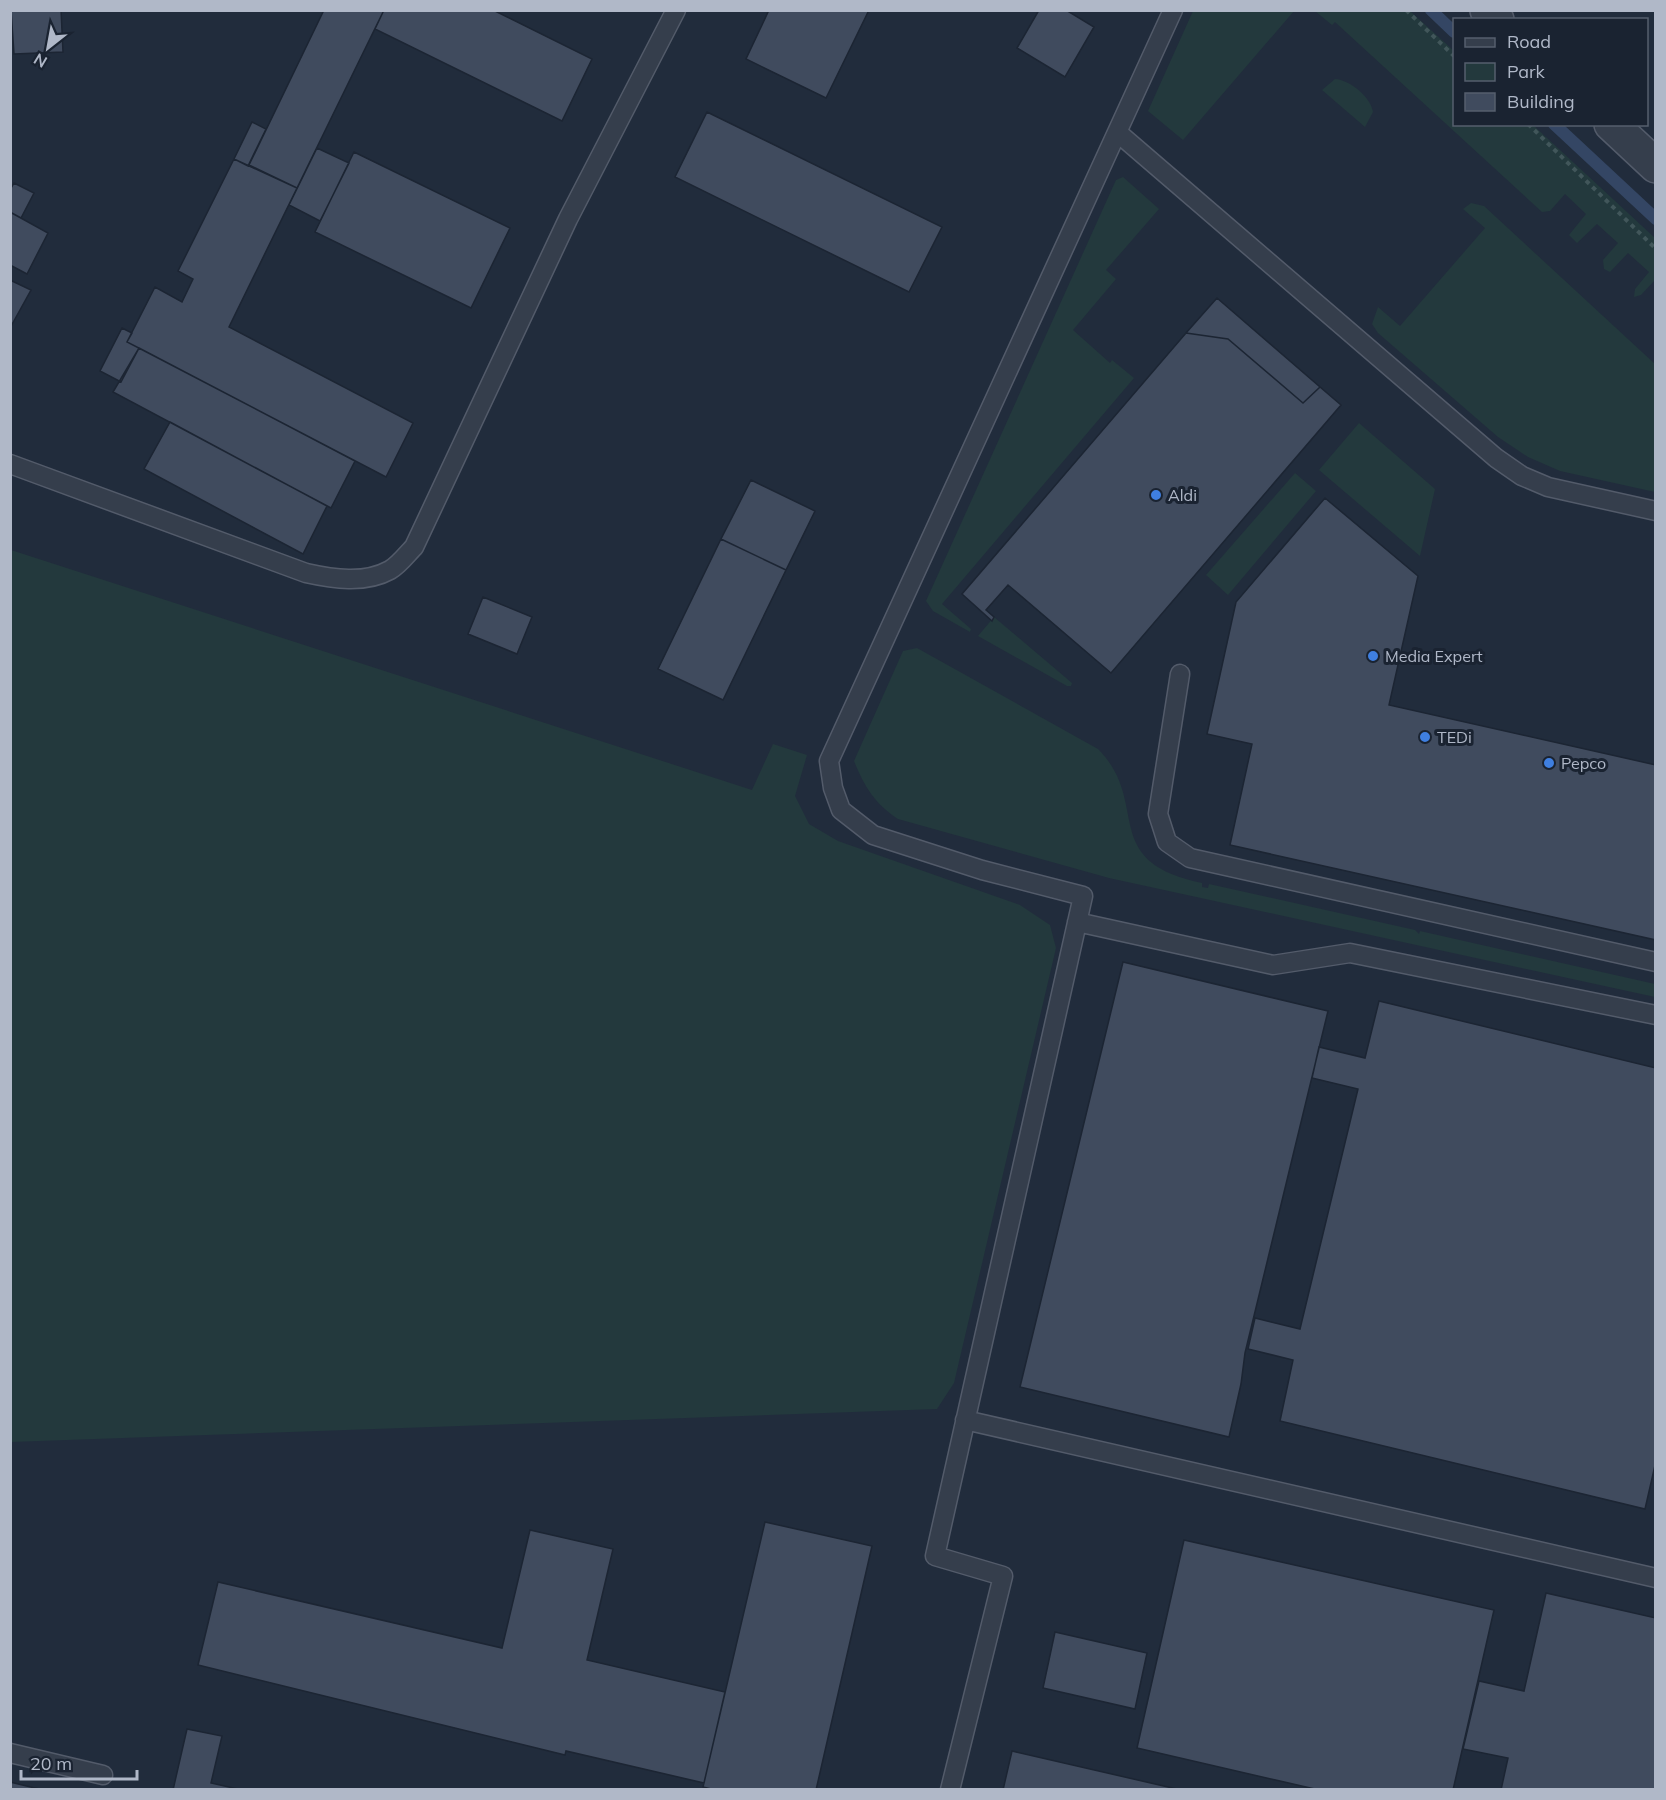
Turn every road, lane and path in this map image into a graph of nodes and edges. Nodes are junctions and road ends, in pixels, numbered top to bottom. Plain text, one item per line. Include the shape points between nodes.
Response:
1 (676, 10) edge
2 (1173, 10) edge
3 (1406, 10) edge
4 (1453, 54) edge
5 (1530, 126) edge
6 (1613, 126) edge
7 (1117, 132) junction
8 (1656, 166) edge
9 (1656, 249) edge
10 (10, 464) edge
11 (1656, 511) edge
12 (1180, 674) dead end
13 (1077, 922) junction
14 (1656, 962) edge
15 (1656, 1015) edge
16 (965, 1420) junction
17 (1656, 1578) edge
18 (10, 1753) edge
19 (103, 1775) dead end
20 (950, 1790) edge

1 - 10 lane via 568,219 414,547 391,570 366,578 335,580 306,573
2 - 7 lane
3 - 4 path
5 - 9 path
6 - 8 street
7 - 11 lane via 1522,476 1548,487
7 - 13 lane via 829,761 841,810 873,835 982,870 1083,896
12 - 14 lane via 1158,814 1167,842 1190,858
13 - 15 lane via 1273,964 1350,953
13 - 16 lane
16 - 17 lane
16 - 20 lane via 935,1556 1003,1576
18 - 19 lane

